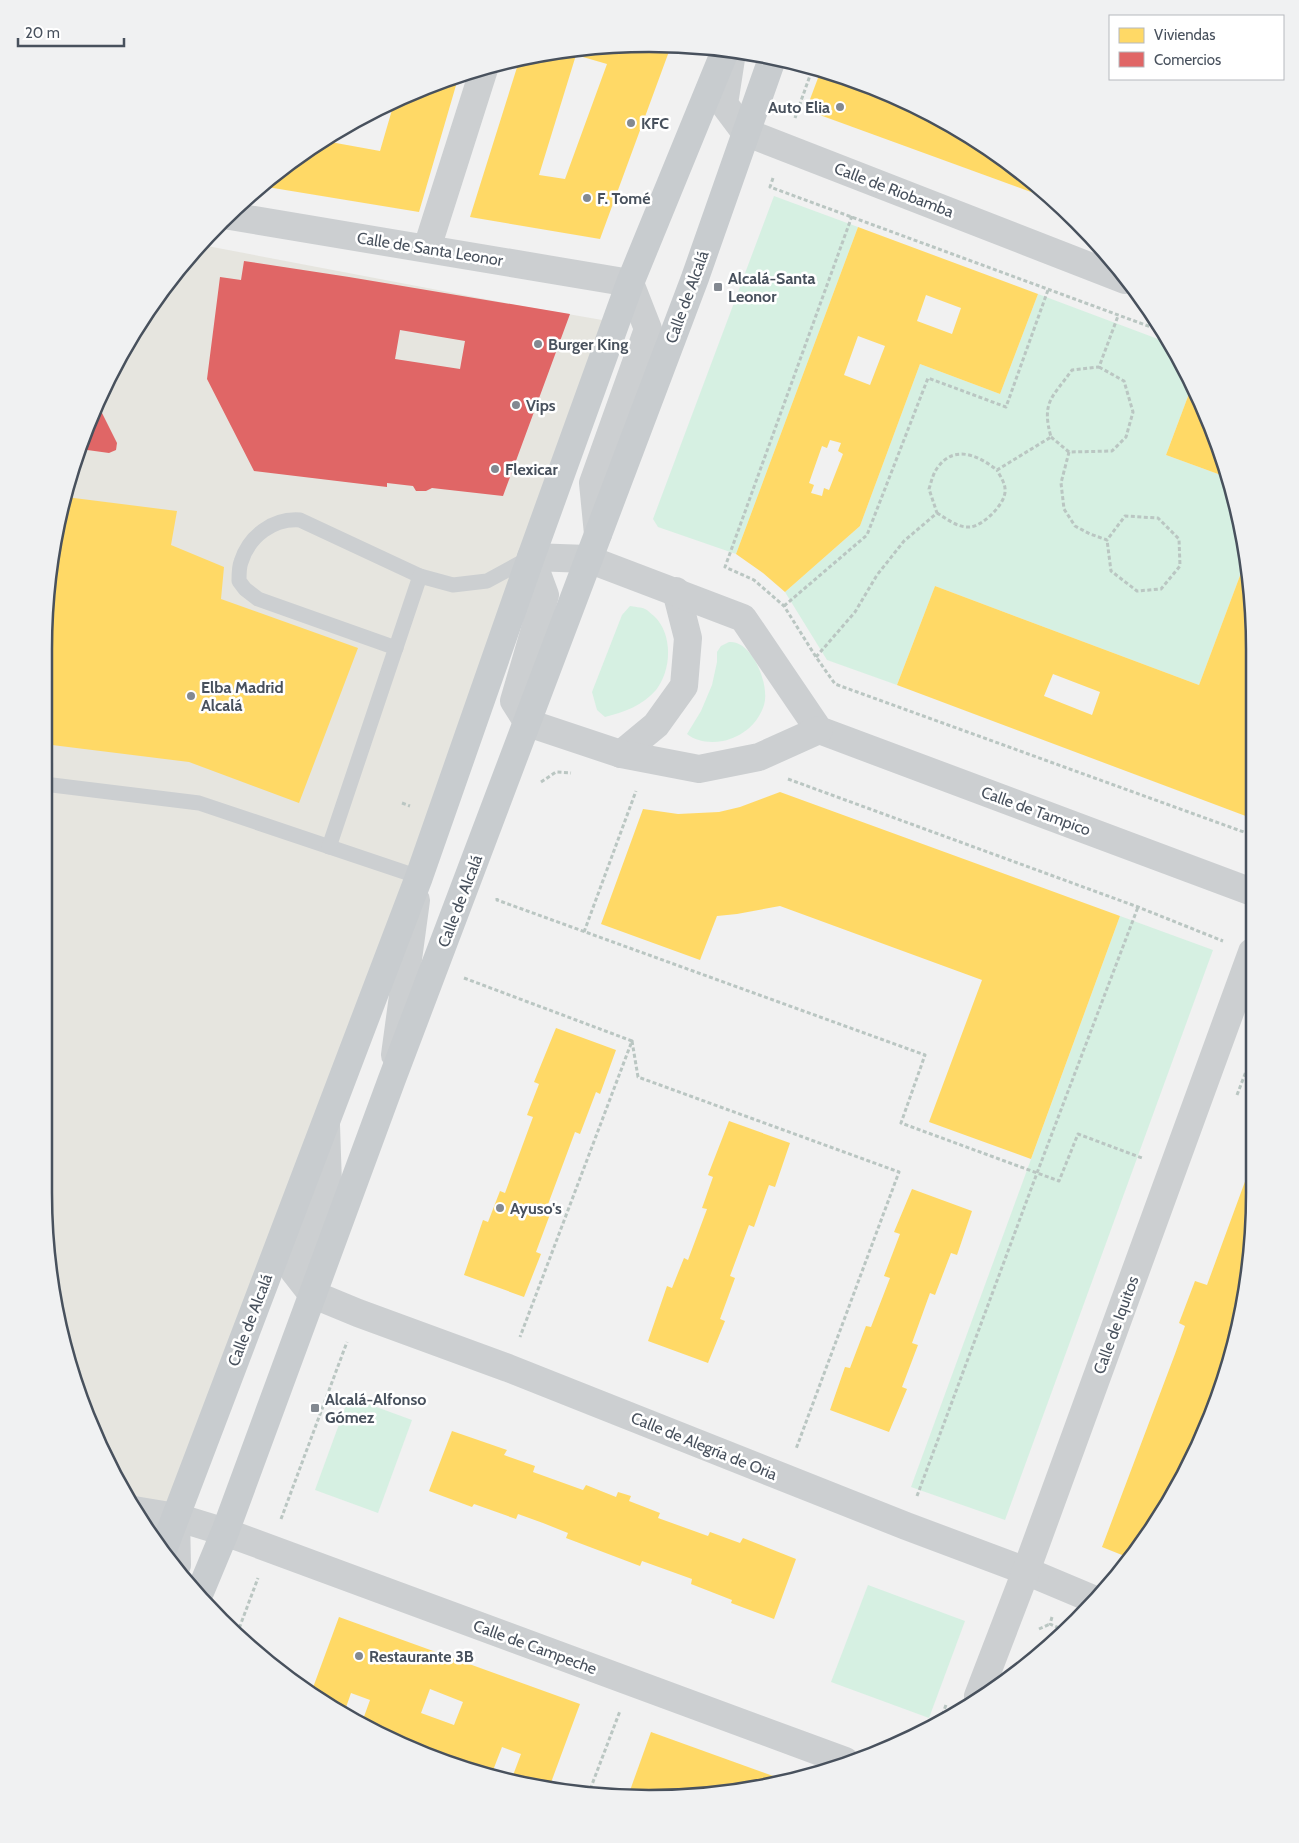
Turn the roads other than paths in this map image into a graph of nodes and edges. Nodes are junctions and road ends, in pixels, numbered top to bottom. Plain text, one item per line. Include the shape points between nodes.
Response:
1 (722, 58) edge
2 (731, 59) edge
3 (770, 65) edge
4 (481, 77) edge
5 (745, 132) junction
6 (238, 217) edge
7 (427, 248) junction
8 (1115, 276) edge
9 (630, 283) junction
10 (598, 534) junction
11 (531, 557) junction
12 (588, 559) junction
13 (420, 576) junction
14 (676, 591) junction
15 (396, 648) junction
16 (528, 723) junction
17 (819, 730) junction
18 (621, 754) junction
19 (53, 785) edge
20 (329, 847) junction
21 (419, 877) junction
22 (1246, 890) edge
23 (1246, 968) edge
24 (392, 1079) junction
25 (326, 1125) junction
26 (312, 1294) junction
27 (145, 1512) edge
28 (176, 1517) junction
29 (225, 1532) junction
30 (166, 1544) edge
31 (177, 1558) edge
32 (1026, 1571) junction
33 (202, 1588) edge
34 (1089, 1597) edge
35 (980, 1691) edge
36 (839, 1760) edge

1 - 9 main road, Calle de Alcalá
2 - 5 street via 724,104
3 - 5 main road, Calle de Alcalá
4 - 7 street
5 - 8 street, Calle de Riobamba
5 - 10 main road, Calle de Alcalá via 695,278
6 - 7 street, Calle de Santa Leonor
7 - 9 street, Calle de Santa Leonor
9 - 10 street, Calle de Alcalá via 648,329 593,483
9 - 11 main road, Calle de Alcalá
10 - 12 main road, Calle de Alcalá
11 - 12 street
11 - 13 lane via 487,581 453,585
11 - 16 street via 545,595 514,701
11 - 21 main road, Calle de Alcalá
12 - 14 street
12 - 16 main road, Calle de Alcalá
13 - 15 lane
13 - 15 lane via 300,520 288,519 266,529 250,542 240,563 239,581 258,599
14 - 17 street via 743,618
14 - 18 street via 688,638 684,686 656,725
15 - 20 lane
16 - 18 street
16 - 24 main road, Calle de Alcalá
17 - 18 street via 759,757 699,769
17 - 22 street, Calle de Tampico
19 - 20 lane via 199,803
20 - 21 lane
21 - 24 street, Calle de Alcalá
21 - 25 main road, Calle de Alcalá
23 - 32 street, Calle de Iquitos
24 - 26 main road, Calle de Alcalá
25 - 26 street, Calle de Alcalá via 328,1184 294,1272
25 - 28 main road, Calle de Alcalá
26 - 29 main road, Calle de Alcalá
26 - 32 street, Calle de Alegría de Oria
27 - 28 street
28 - 29 street
28 - 30 main road, Calle de Alcalá
28 - 31 street, Calle de Alcalá
29 - 33 main road, Calle de Alcalá
29 - 36 street, Calle de Campeche
32 - 34 street, Calle de Alegría de Oria
32 - 35 street, Calle de Iquitos

